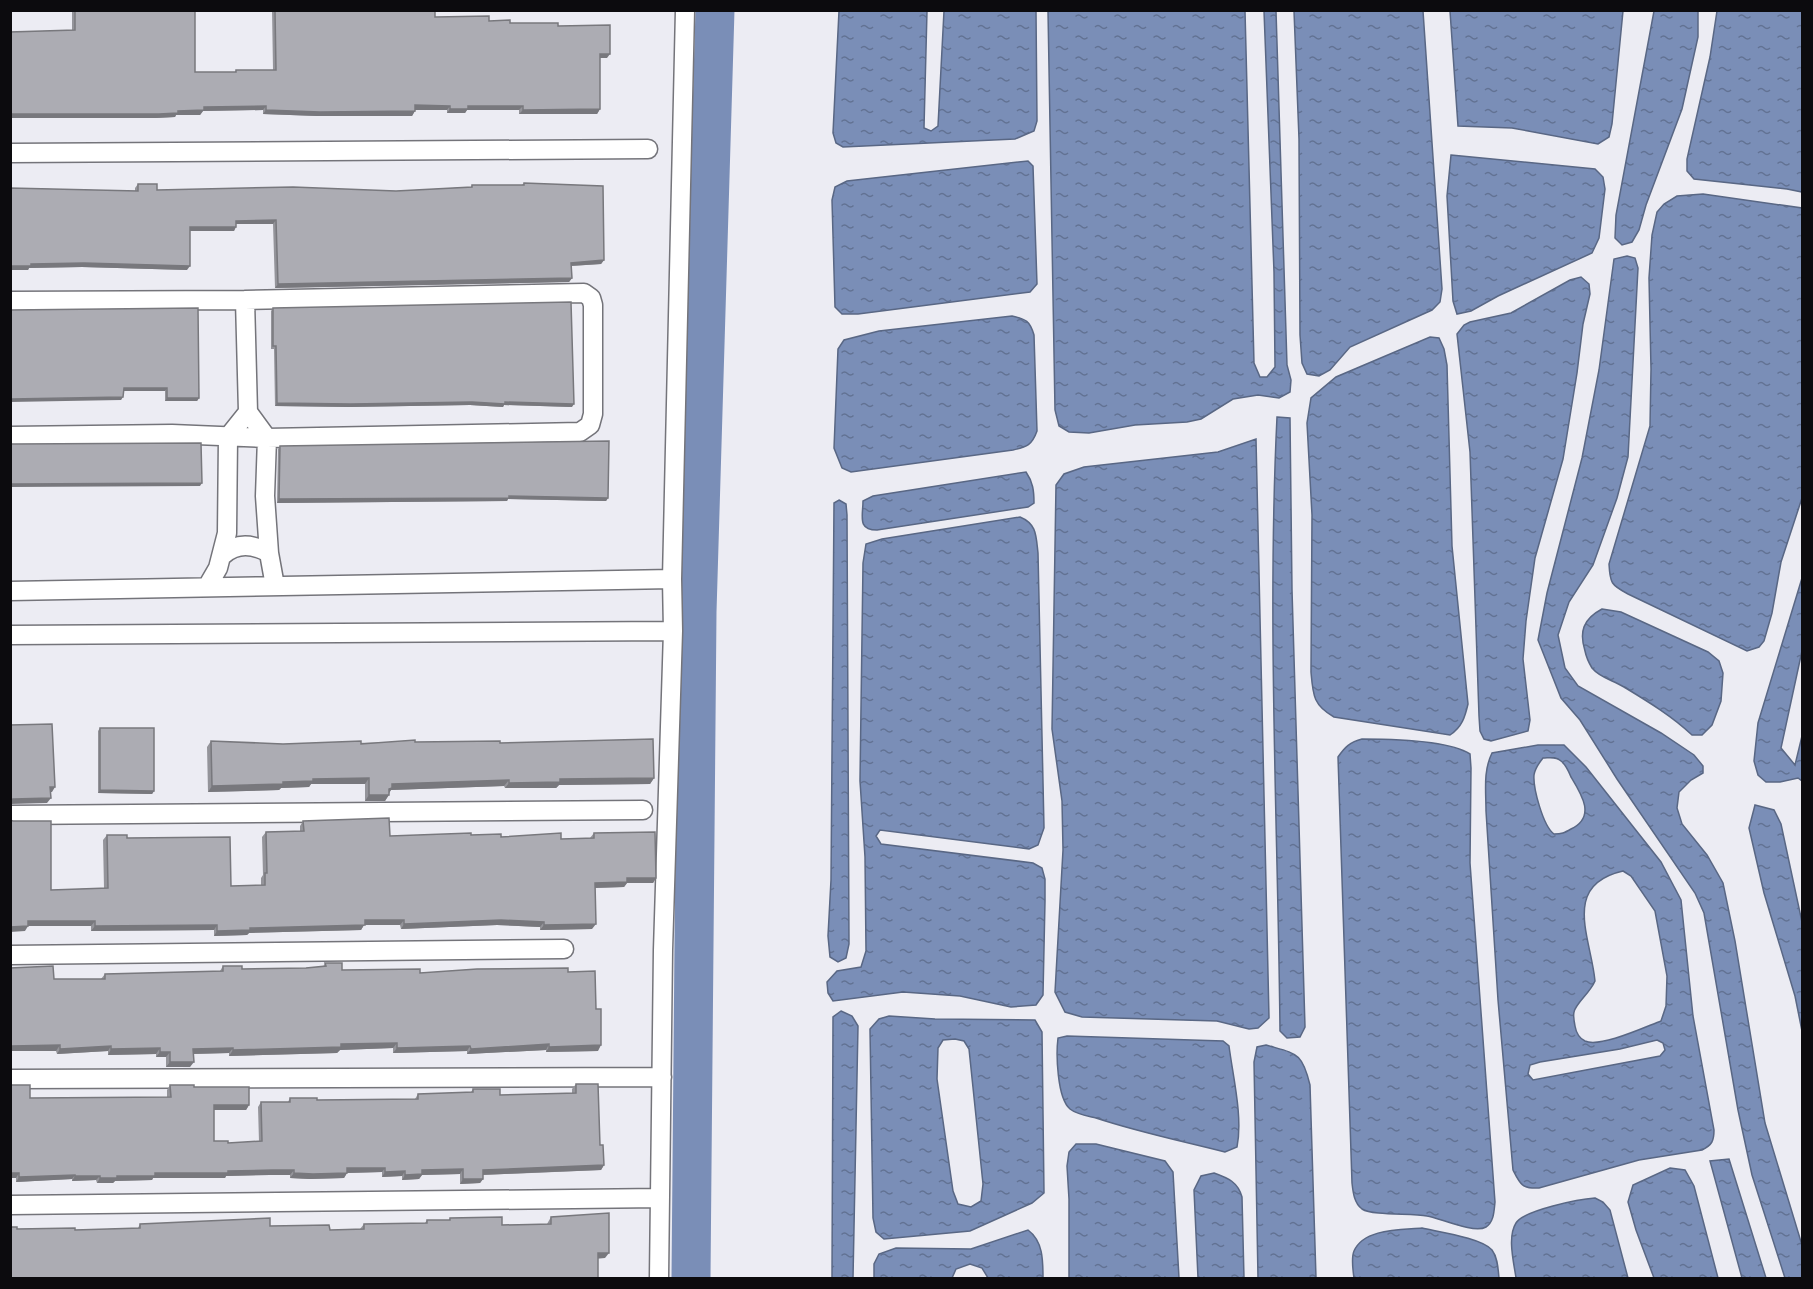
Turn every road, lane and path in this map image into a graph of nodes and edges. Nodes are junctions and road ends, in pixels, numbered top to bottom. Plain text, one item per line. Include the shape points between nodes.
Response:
1 (685, 10) edge
2 (648, 149) dead end
3 (10, 153) edge
4 (245, 300) junction
5 (10, 301) edge
6 (248, 412) junction
7 (10, 436) edge
8 (228, 436) junction
9 (267, 438) junction
10 (269, 553) junction
11 (223, 555) junction
12 (672, 579) junction
13 (275, 586) junction
14 (207, 587) junction
15 (10, 591) edge
16 (673, 631) junction
17 (10, 635) edge
18 (643, 810) dead end
19 (10, 815) edge
20 (564, 949) dead end
21 (10, 955) edge
22 (662, 1077) junction
23 (10, 1079) edge
24 (660, 1198) junction
25 (10, 1205) edge
26 (659, 1278) edge

1 - 12 street
2 - 3 street
4 - 5 street
4 - 6 street
4 - 9 street via 584,293 593,305 593,414 590,424 579,432
6 - 8 street
6 - 9 street
7 - 8 street
8 - 9 street
8 - 11 street via 227,533
9 - 10 street via 265,496
10 - 11 street via 244,545
10 - 13 street
11 - 14 street
12 - 13 street
12 - 16 street
13 - 14 street
14 - 15 street
16 - 17 street
16 - 22 street
18 - 19 street
20 - 21 street
22 - 23 street
22 - 24 street
24 - 25 street
24 - 26 street

